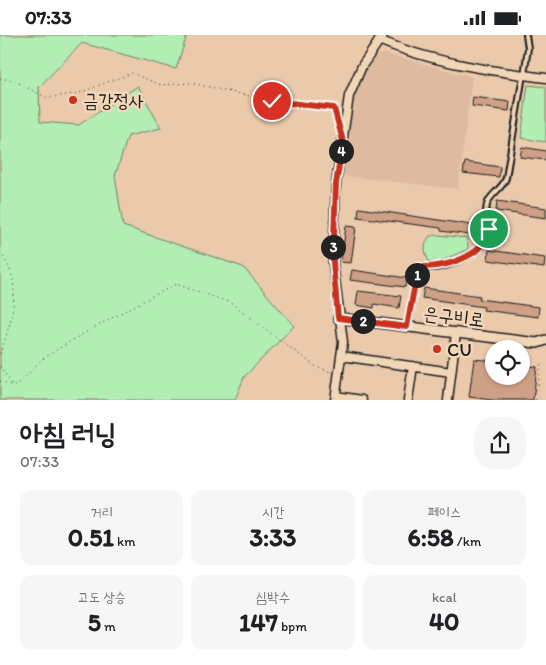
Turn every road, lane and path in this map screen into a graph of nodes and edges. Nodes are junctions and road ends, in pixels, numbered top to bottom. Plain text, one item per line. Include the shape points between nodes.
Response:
1 (526, 35) edge
2 (381, 38) edge
3 (524, 75) junction
4 (0, 78) edge
5 (546, 78) edge
6 (340, 127) dead end
7 (0, 253) edge
8 (338, 318) junction
9 (407, 327) junction
10 (456, 333) junction
11 (541, 341) edge
12 (546, 349) edge
13 (0, 354) edge
14 (341, 356) junction
15 (541, 361) dead end
16 (0, 366) edge
17 (413, 366) junction
18 (451, 371) junction
19 (339, 373) junction
20 (0, 381) edge
21 (13, 386) junction
22 (336, 398) edge
23 (362, 400) edge
24 (408, 400) edge
25 (448, 400) edge
26 (536, 400) edge

1 - 3 lane via 528,48
2 - 3 street via 396,47 483,69
2 - 8 street via 358,73 349,96 336,184 333,263
3 - 5 street
3 - 9 lane via 506,178 486,210 487,238 475,251 456,262 440,267 418,267
4 - 6 path via 15,81 47,98 80,93 132,73 161,85 190,83 272,101 334,108
7 - 13 path via 8,262 15,293
8 - 9 street, 은구비로
8 - 14 street via 343,342
9 - 10 street, 은구비로
10 - 11 street, 은구비로
10 - 18 street
11 - 12 street, 은구비로
14 - 17 street
14 - 19 street
15 - 26 path
16 - 21 path
17 - 18 street
17 - 24 street
18 - 25 street
19 - 21 path via 316,367 231,303 176,284 90,328 37,363 24,380
19 - 22 street
20 - 21 path
22 - 23 street

